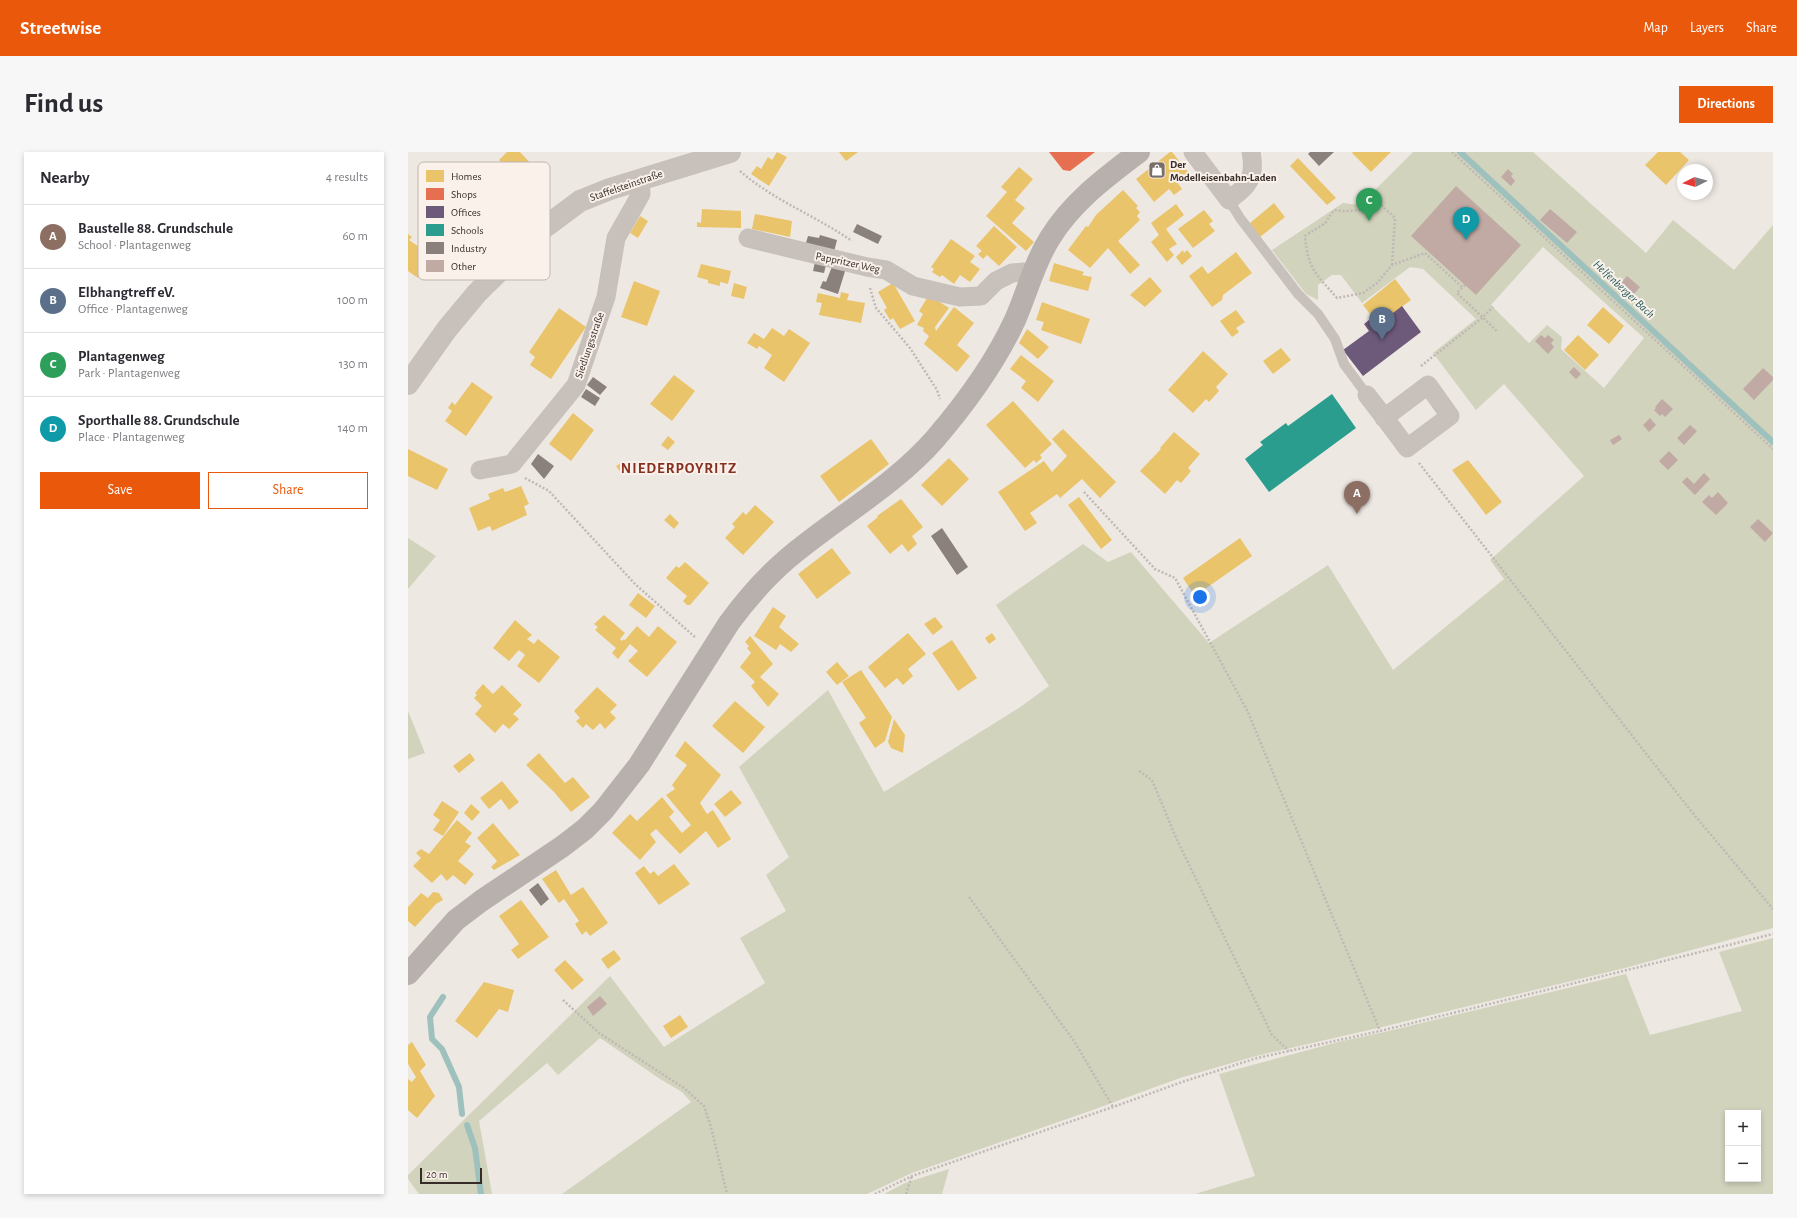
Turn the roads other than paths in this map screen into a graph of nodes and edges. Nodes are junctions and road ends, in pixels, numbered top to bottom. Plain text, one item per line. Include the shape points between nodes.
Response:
1 (1139, 152) edge
2 (1193, 152) edge
3 (1251, 152) edge
4 (726, 153) edge
5 (640, 179) junction
6 (1229, 200) junction
7 (550, 223) edge
8 (748, 238) dead end
9 (1033, 273) junction
10 (490, 280) edge
11 (408, 384) edge
12 (1367, 395) joint
13 (1384, 418) junction
14 (480, 470) dead end
15 (408, 974) edge

1 - 9 main road via 1096,185 1073,207 1049,239
2 - 6 street
3 - 6 street via 1254,167 1249,181 1241,192
4 - 5 street, Staffelsteinstraße
5 - 7 street, Staffelsteinstraße via 580,201
5 - 14 street, Siedlungsstraße via 641,194 616,238 606,297 576,385 512,464
6 - 12 lane via 1298,294 1318,314 1335,339 1344,364
8 - 9 street, Pappritzer Weg via 886,270 913,286 960,297 981,296 996,281 1012,273
9 - 15 main road via 1015,319 997,355 951,420 913,462 786,560 745,602 639,764 603,811 585,830 456,920
10 - 11 street, Staffelsteinstraße via 447,329
12 - 13 street
13 - 13 street via 1407,448 1450,416 1428,385

